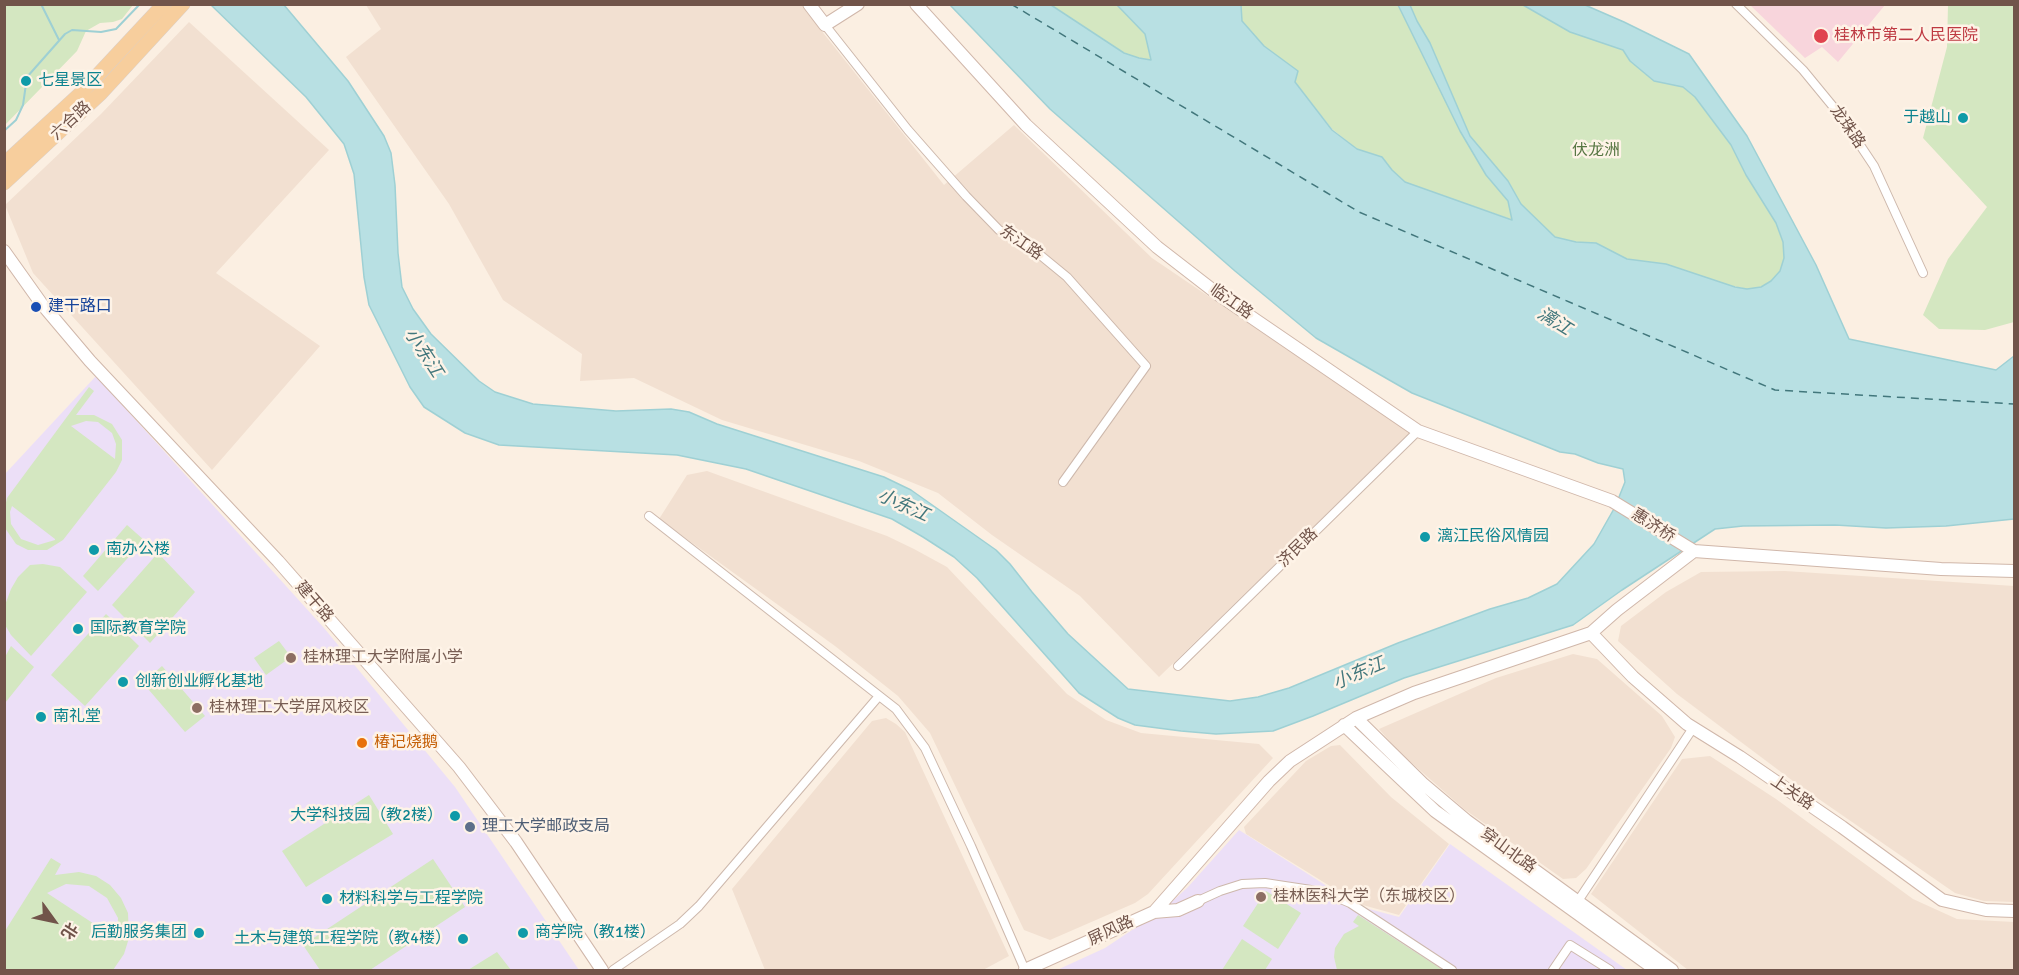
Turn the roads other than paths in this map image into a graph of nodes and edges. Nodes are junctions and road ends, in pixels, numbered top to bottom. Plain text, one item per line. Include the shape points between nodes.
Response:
1 (164, 4) edge
2 (183, 4) edge
3 (809, 4) edge
4 (858, 4) edge
5 (916, 4) edge
6 (1736, 4) edge
7 (825, 25) junction
8 (4, 164) edge
9 (4, 183) edge
10 (4, 250) edge
11 (1923, 273) dead end
12 (1418, 431) junction
13 (1063, 482) dead end
14 (1612, 501) joint
15 (649, 516) dead end
16 (1694, 551) junction
17 (2014, 571) edge
18 (1591, 633) junction
19 (1178, 666) dead end
20 (879, 696) junction
21 (1356, 717) junction
22 (1344, 725) junction
23 (1693, 728) junction
24 (1198, 901) joint
25 (1578, 901) junction
26 (2014, 911) edge
27 (1154, 912) junction
28 (602, 970) edge
29 (613, 970) edge
30 (1025, 970) edge
31 (1452, 970) edge
32 (1553, 970) edge
33 (1610, 970) edge
34 (1656, 970) edge
35 (1672, 970) edge

1 - 8 main road, 六合路 via 80,94
2 - 9 main road, 六合路 via 101,93
3 - 7 street, 东江路
4 - 7 street
5 - 12 street, 临江路 via 1026,125 1157,247 1219,295
6 - 11 street, 龙珠路 via 1803,70 1840,115 1874,166
7 - 13 street, 东江路 via 966,196 999,230 1028,245 1067,277 1146,366
10 - 28 street, 建干路 via 41,303 90,361 264,545 459,767 516,842
12 - 14 street, 临江路
12 - 19 street, 济民路
14 - 16 street, 惠济桥
15 - 20 street
16 - 17 street
16 - 18 street
18 - 21 street via 1414,693
18 - 23 street, 上关路 via 1633,677
20 - 29 street via 699,906 680,924
20 - 30 street via 896,709 925,748
21 - 22 street
21 - 25 street, 穿山北路 via 1422,783
22 - 27 street via 1290,761 1269,781
22 - 34 street, 穿山北路 via 1435,811
23 - 25 street
23 - 26 street, 上关路 via 1842,827 1942,900 1986,910
24 - 27 street, 屏风路 via 1178,910
24 - 31 street via 1242,884 1265,883 1321,892 1350,903
25 - 35 street, 穿山北路
27 - 30 street, 屏风路
32 - 33 street via 1570,945

